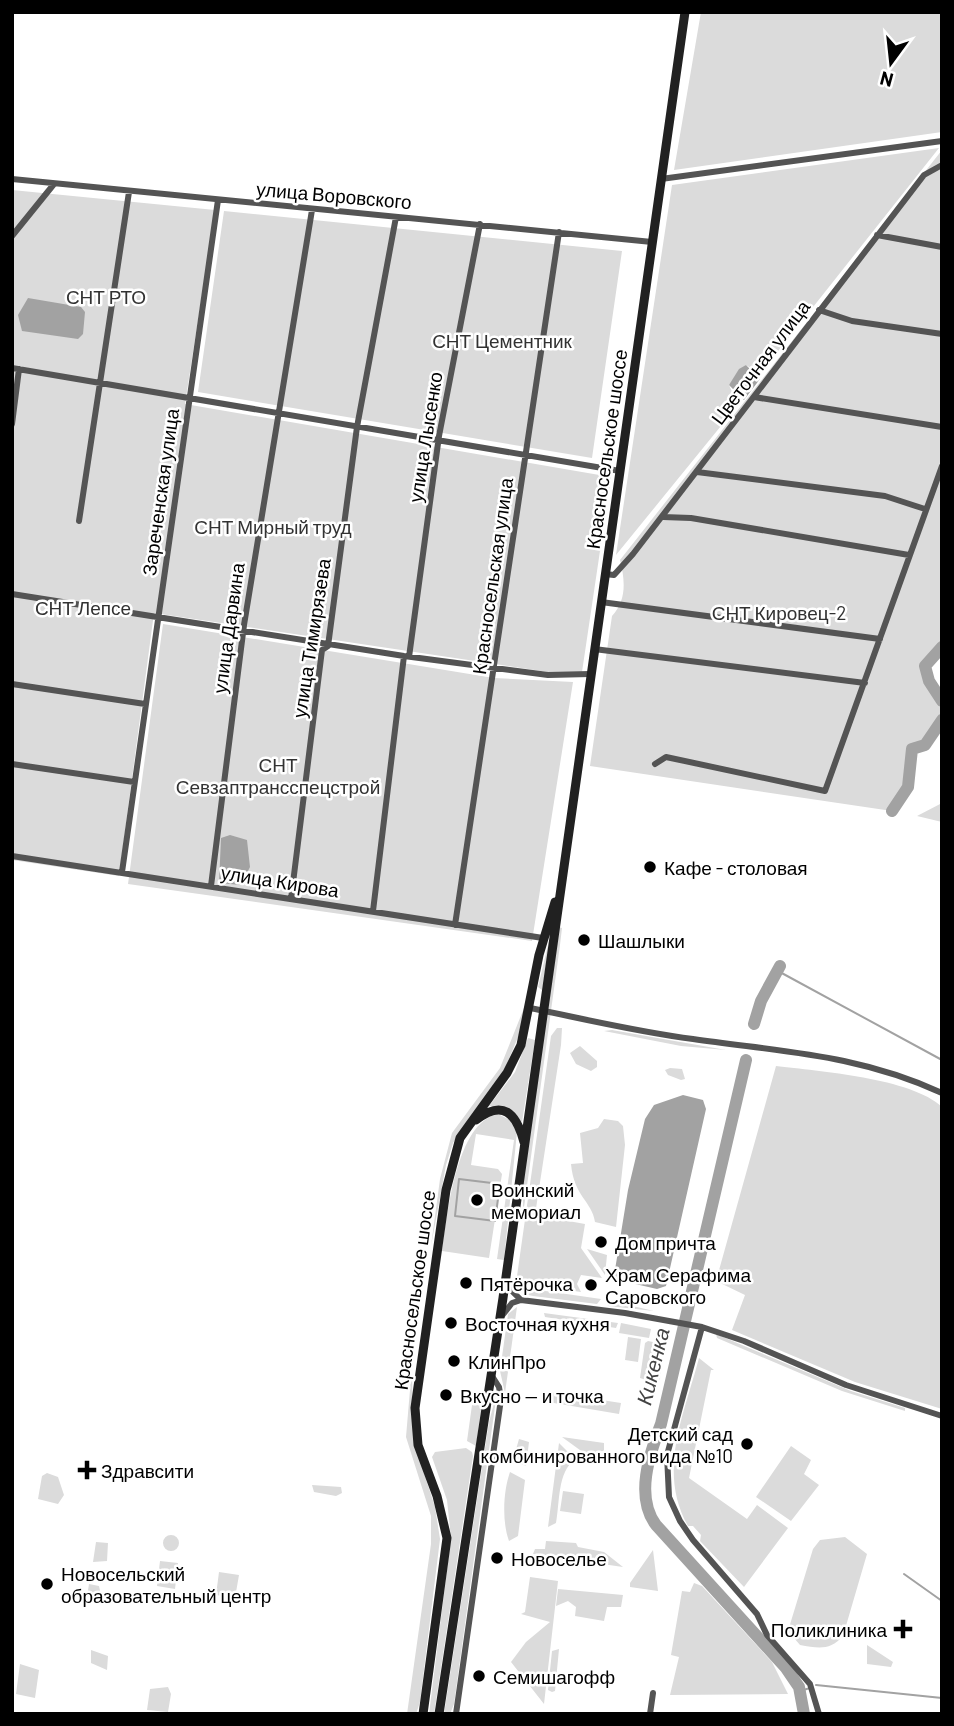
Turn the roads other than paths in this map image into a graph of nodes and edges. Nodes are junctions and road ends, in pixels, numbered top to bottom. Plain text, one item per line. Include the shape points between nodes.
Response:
1 (685, 12) edge
2 (942, 141) edge
3 (942, 165) edge
4 (12, 179) edge
5 (661, 179) junction
6 (54, 184) junction
7 (130, 192) junction
8 (218, 200) junction
9 (312, 210) junction
10 (396, 216) junction
11 (480, 224) junction
12 (559, 232) junction
13 (877, 235) junction
14 (12, 236) edge
15 (652, 242) junction
16 (942, 247) edge
17 (819, 310) junction
18 (942, 334) edge
19 (16, 369) edge
20 (100, 382) junction
21 (190, 397) junction
22 (754, 397) junction
23 (276, 411) junction
24 (12, 424) edge
25 (357, 427) junction
26 (942, 427) edge
27 (439, 439) junction
28 (524, 454) junction
29 (942, 466) edge
30 (620, 471) junction
31 (698, 472) junction
32 (925, 509) junction
33 (663, 517) junction
34 (79, 521) dead end
35 (909, 555) junction
36 (610, 574) junction
37 (12, 594) edge
38 (601, 602) junction
39 (157, 619) junction
40 (243, 631) junction
41 (880, 639) junction
42 (328, 646) junction
43 (594, 649) junction
44 (406, 656) junction
45 (496, 666) junction
46 (590, 674) junction
47 (865, 683) junction
48 (12, 684) edge
49 (145, 704) junction
50 (12, 764) edge
51 (655, 764) dead end
52 (134, 782) junction
53 (12, 856) edge
54 (122, 872) junction
55 (211, 886) junction
56 (559, 891) junction
57 (290, 899) junction
58 (373, 911) junction
59 (455, 925) junction
60 (543, 939) junction
61 (530, 1008) junction
62 (544, 1011) junction
63 (942, 1093) edge
64 (467, 1128) junction
65 (525, 1147) junction
66 (506, 1277) junction
67 (522, 1300) junction
68 (500, 1319) junction
69 (702, 1327) junction
70 (492, 1376) junction
71 (942, 1416) edge
72 (653, 1693) dead end
73 (423, 1714) edge
74 (439, 1714) edge
75 (456, 1714) edge
76 (650, 1714) edge
77 (819, 1714) edge

1 - 5 main road, Красносельское шоссе
2 - 5 street
3 - 13 street, Цветочная улица via 925,175
4 - 6 street, улица Воровского
5 - 15 main road, Красносельское шоссе
6 - 7 street, улица Воровского
6 - 14 street
7 - 8 street, улица Воровского
7 - 20 street
8 - 9 street, улица Воровского
8 - 21 street, Зареченская улица
9 - 10 street, улица Воровского
9 - 23 street, улица Дарвина
10 - 11 street, улица Воровского
10 - 25 street, улица Тимирязева
11 - 12 street, улица Воровского
11 - 27 street, улица Лысенко
12 - 15 street, улица Воровского
12 - 28 street, Красносельская улица
13 - 16 street
13 - 17 street, Цветочная улица
15 - 30 main road, Красносельское шоссе
17 - 18 street via 852,321
17 - 22 street, Цветочная улица
19 - 20 street
19 - 24 street
20 - 21 street
20 - 34 street
21 - 23 street
21 - 39 street, Зареченская улица
22 - 26 street
22 - 31 street, Цветочная улица
23 - 25 street
23 - 40 street, улица Дарвина
25 - 27 street
25 - 42 street, улица Тимирязева
27 - 28 street
27 - 44 street, улица Лысенко
28 - 30 street
28 - 45 street, Красносельская улица
29 - 32 street
30 - 36 main road, Красносельское шоссе
31 - 32 street via 872,494
31 - 33 street, Цветочная улица
32 - 35 street
33 - 35 street
33 - 36 street, Цветочная улица
35 - 41 street
36 - 38 main road, Красносельское шоссе
37 - 39 street
38 - 41 street
38 - 43 main road, Красносельское шоссе
39 - 40 street
39 - 49 street, Зареченская улица
40 - 42 street
40 - 55 street, улица Дарвина
41 - 47 street
42 - 44 street
42 - 57 street, улица Тимирязева via 322,650
43 - 46 main road, Красносельское шоссе
43 - 47 street
44 - 45 street
44 - 58 street, улица Лысенко
45 - 46 street via 548,675
45 - 59 street, Красносельская улица
46 - 56 main road, Красносельское шоссе
47 - 51 street via 825,791 666,757
48 - 49 street
49 - 52 street, Зареченская улица
50 - 52 street
52 - 54 street, Зареченская улица
53 - 54 street, улица Кирова
54 - 55 street, улица Кирова
55 - 57 street, улица Кирова
56 - 60 main road, Красносельское шоссе
56 - 62 main road, Красносельское шоссе
57 - 58 street, улица Кирова
58 - 59 street, улица Кирова
59 - 60 street, улица Кирова
60 - 61 main road, Красносельское шоссе
61 - 62 street
61 - 64 main road, Красносельское шоссе via 512,1065
62 - 63 street via 677,1037 834,1057 887,1070
62 - 65 main road, Красносельское шоссе
64 - 65 main road via 484,1114 502,1110 516,1120
64 - 73 main road, Красносельское шоссе via 449,1172 415,1408 418,1445 447,1538
65 - 66 main road, Красносельское шоссе
66 - 67 street via 510,1289
66 - 68 main road, Красносельское шоссе
67 - 68 street via 512,1303
67 - 69 street
68 - 70 main road, Красносельское шоссе
69 - 71 street via 846,1385
69 - 77 street via 667,1455 669,1497 693,1540 810,1684
70 - 74 main road, Красносельское шоссе
70 - 75 street via 501,1399
72 - 76 street

